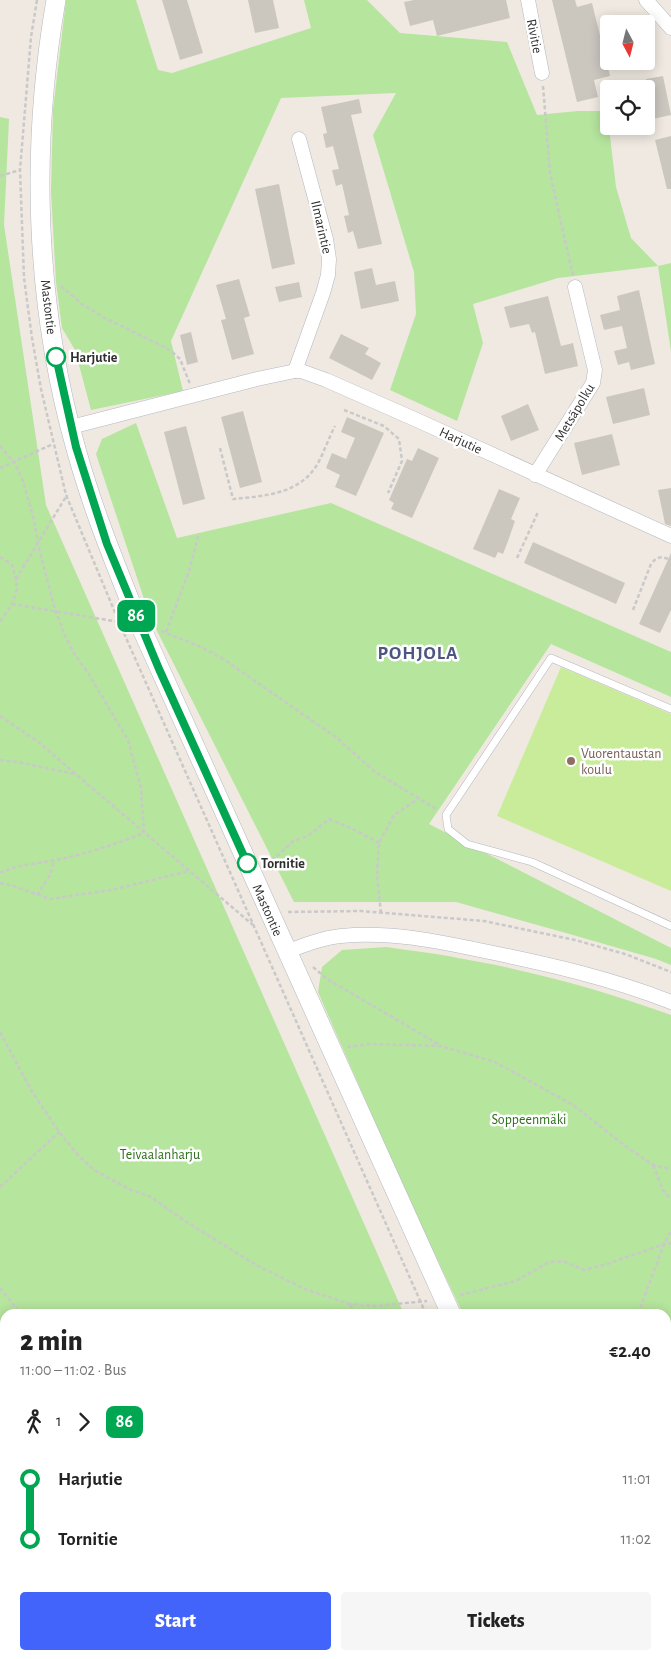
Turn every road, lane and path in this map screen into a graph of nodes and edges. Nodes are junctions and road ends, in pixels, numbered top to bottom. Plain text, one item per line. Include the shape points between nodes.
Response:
1 (56, 0) edge
2 (528, 0) edge
3 (646, 0) edge
4 (671, 28) edge
5 (542, 73) joint
6 (299, 139) dead end
7 (20, 170) dead end
8 (0, 176) edge
9 (23, 255) dead end
10 (44, 271) junction
11 (575, 287) joint
12 (295, 371) junction
13 (197, 395) junction
14 (344, 410) dead end
15 (335, 426) dead end
16 (71, 427) junction
17 (53, 444) dead end
18 (0, 446) edge
19 (220, 448) dead end
20 (12, 461) junction
21 (0, 468) edge
22 (535, 474) junction
23 (388, 492) dead end
24 (66, 496) dead end
25 (538, 512) dead end
26 (199, 533) dead end
27 (671, 536) edge
28 (38, 544) junction
29 (0, 556) edge
30 (517, 558) dead end
31 (671, 560) edge
32 (16, 579) junction
33 (12, 604) junction
34 (55, 610) junction
35 (633, 610) dead end
36 (0, 622) edge
37 (119, 622) dead end
38 (140, 625) junction
39 (166, 632) junction
40 (671, 709) edge
41 (0, 716) edge
42 (0, 760) edge
43 (75, 774) junction
44 (418, 799) junction
45 (446, 815) junction
46 (144, 833) junction
47 (379, 844) junction
48 (54, 861) junction
49 (266, 864) dead end
50 (189, 871) junction
51 (0, 873) edge
52 (0, 882) edge
53 (36, 895) junction
54 (381, 912) junction
55 (272, 918) junction
56 (671, 926) edge
57 (286, 952) junction
58 (671, 972) edge
59 (327, 979) dead end
60 (671, 1002) edge
61 (0, 1032) edge
62 (0, 1040) edge
63 (4, 1041) junction
64 (441, 1046) junction
65 (331, 1049) junction
66 (59, 1132) junction
67 (654, 1166) junction
68 (671, 1169) edge
69 (0, 1187) edge
70 (671, 1199) edge
71 (671, 1230) edge
72 (671, 1243) edge
73 (664, 1244) junction
74 (0, 1288) edge
75 (350, 1304) junction
76 (447, 1306) edge
77 (17, 1309) edge
78 (352, 1309) edge
79 (640, 1309) edge

1 - 10 main road, Mastontie via 47,60 41,140
2 - 5 street, Rivitie
3 - 4 street
5 - 11 path via 550,173
6 - 12 street, Ilmarintie via 329,259 323,293
7 - 8 path
9 - 10 path
10 - 13 path via 94,312 170,350 180,360
10 - 16 main road, Mastontie via 53,338
11 - 22 street, Metsäpolku via 596,370 593,383
12 - 13 street, Harjutie
12 - 22 street, Harjutie via 326,380
13 - 16 street, Harjutie
14 - 23 path via 384,426 398,439 402,461
15 - 19 path via 314,469 296,486 272,494 233,499
16 - 38 main road, Mastontie via 98,520
17 - 20 path
18 - 20 path
20 - 21 path
20 - 28 path via 22,478
22 - 27 street, Harjutie
24 - 28 path
25 - 30 path
26 - 39 path via 189,571
28 - 32 path
28 - 34 path
29 - 32 path via 12,565
31 - 35 path via 663,556 651,564
32 - 33 path via 17,589
33 - 34 path
33 - 36 path
34 - 37 path
34 - 46 path via 75,655 128,740 140,788
38 - 39 path
38 - 55 main road, Mastontie
39 - 44 path via 225,660 337,738 375,772
40 - 45 lane via 551,658
41 - 43 path via 37,741
42 - 43 path
43 - 46 path
44 - 45 path
44 - 47 path via 394,815
45 - 56 lane via 448,829 467,844 532,862
46 - 48 path
46 - 50 path
47 - 49 path via 329,820 308,836 294,841
47 - 54 path via 377,876
48 - 51 path via 23,865
48 - 53 path via 50,875
50 - 53 path via 82,895 50,899
50 - 55 path via 254,926
52 - 53 path
54 - 55 path via 286,912
54 - 58 path via 484,921 575,940 625,954
55 - 57 main road, Mastontie
57 - 60 street via 340,936 378,934 423,939 590,974
57 - 65 main road, Mastontie
59 - 64 path
61 - 63 path
62 - 63 path
63 - 66 path
64 - 65 path via 369,1044
64 - 67 path via 495,1062 564,1101
65 - 76 main road, Mastontie
66 - 69 path
66 - 75 path via 94,1170 151,1197 256,1264 307,1290
67 - 68 path
67 - 70 path via 663,1190
71 - 73 path
72 - 73 path
73 - 76 path via 584,1270 563,1261 549,1262 516,1281
73 - 79 path
74 - 77 path
75 - 76 path
75 - 78 path

